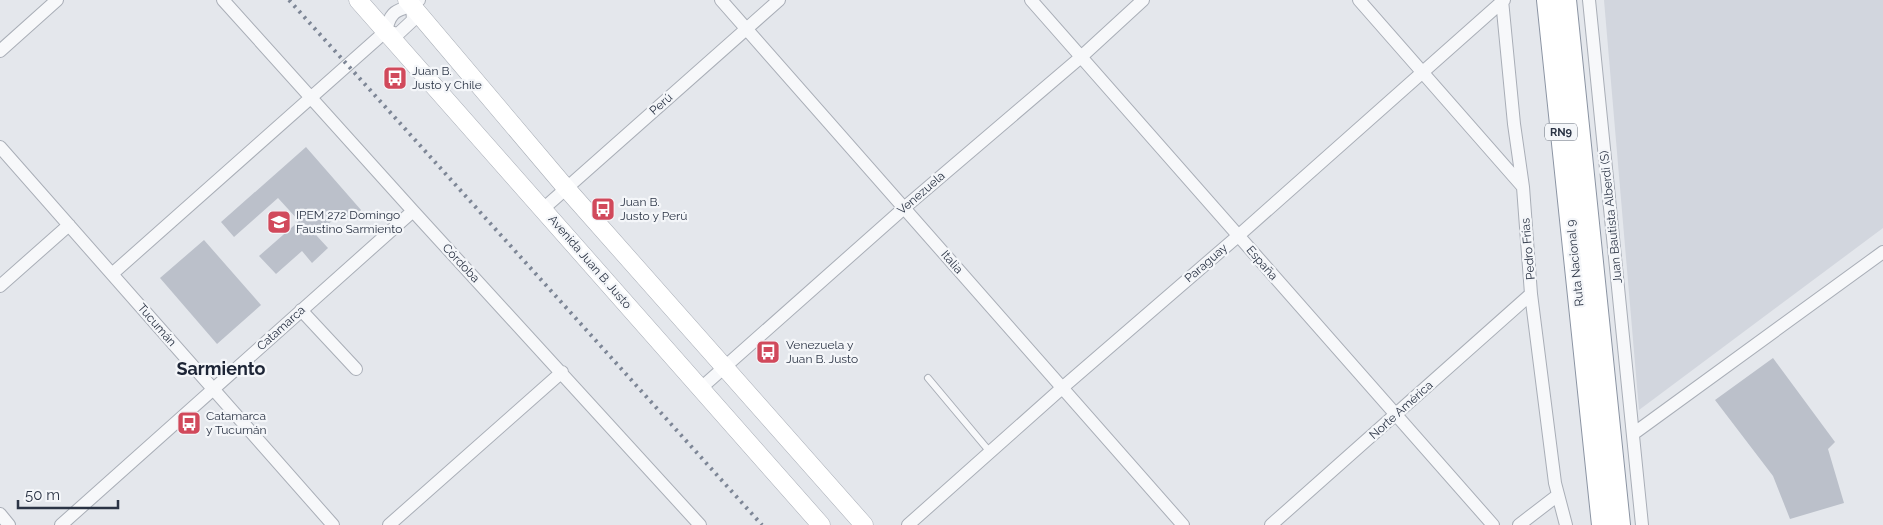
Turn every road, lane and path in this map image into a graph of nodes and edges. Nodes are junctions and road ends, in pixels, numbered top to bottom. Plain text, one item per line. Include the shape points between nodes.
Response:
1 (57, 0) edge
2 (223, 0) edge
3 (358, 0) edge
4 (721, 0) edge
5 (779, 0) edge
6 (1031, 0) edge
7 (1143, 0) edge
8 (1358, 0) edge
9 (1503, 0) edge
10 (1548, 0) edge
11 (1565, 0) edge
12 (1589, 0) edge
13 (413, 2) edge
14 (746, 29) junction
15 (386, 31) junction
16 (0, 51) edge
17 (1081, 57) junction
18 (1422, 72) junction
19 (312, 97) junction
20 (0, 147) edge
21 (1523, 187) junction
22 (566, 188) junction
23 (904, 208) junction
24 (543, 209) junction
25 (413, 211) junction
26 (69, 225) junction
27 (1238, 236) junction
28 (1882, 256) edge
29 (112, 274) junction
30 (0, 286) edge
31 (1531, 294) junction
32 (301, 310) junction
33 (724, 368) junction
34 (356, 369) dead end
35 (562, 372) junction
36 (928, 378) dead end
37 (701, 388) junction
38 (1062, 388) junction
39 (213, 389) junction
40 (1396, 414) junction
41 (1632, 434) junction
42 (990, 452) junction
43 (1558, 495) junction
44 (0, 514) edge
45 (9, 525) edge
46 (60, 525) edge
47 (333, 525) edge
48 (389, 525) edge
49 (700, 525) edge
50 (821, 525) edge
51 (864, 525) edge
52 (908, 525) edge
53 (1183, 525) edge
54 (1271, 525) edge
55 (1493, 525) edge
56 (1520, 525) edge
57 (1566, 525) edge
58 (1603, 525) edge
59 (1619, 525) edge
60 (1642, 525) edge

1 - 16 street
2 - 19 street, Córdoba
3 - 15 main road, Avenida Juan B. Justo
4 - 14 street, Italia
5 - 14 street, Perú
6 - 17 street, España
7 - 17 street, Venezuela
8 - 18 street
9 - 18 street, Paraguay
9 - 21 street, Pedro Frías
10 - 58 highway, Ruta Nacional 9 / RN9
11 - 59 highway, Ruta Nacional 9 / RN9
12 - 41 street, Juan Bautista Alberdi (S)
13 - 15 street via 388,18
13 - 22 main road
14 - 22 street, Perú
14 - 23 street, Italia
15 - 19 street
15 - 24 main road, Avenida Juan B. Justo
17 - 23 street, Venezuela
17 - 27 street, España
18 - 21 street
18 - 27 street, Paraguay
19 - 25 street, Córdoba
19 - 29 street
20 - 26 street, Tucumán
21 - 31 street, Pedro Frías
22 - 24 street, Perú
22 - 33 main road
23 - 33 street, Venezuela
23 - 38 street, Italia
24 - 37 main road, Avenida Juan B. Justo
25 - 32 street, Catamarca
25 - 35 street, Córdoba
26 - 29 street, Tucumán
26 - 30 street
27 - 38 street, Paraguay
27 - 40 street, España
28 - 41 street
29 - 39 street, Tucumán
31 - 40 street, Norte América
31 - 43 street, Pedro Frías
32 - 34 street
32 - 39 street, Catamarca
33 - 37 street, Venezuela
33 - 51 main road
35 - 48 street
35 - 49 street, Córdoba
36 - 42 lane
37 - 50 main road, Avenida Juan B. Justo
38 - 42 street, Paraguay
38 - 53 street, Italia
39 - 46 street, Catamarca
39 - 47 street, Tucumán
40 - 54 street, Norte América
40 - 55 street, España
41 - 60 street, Juan Bautista Alberdi (S)
42 - 52 street, Paraguay
43 - 56 street
43 - 57 street, Pedro Frías
44 - 45 street

